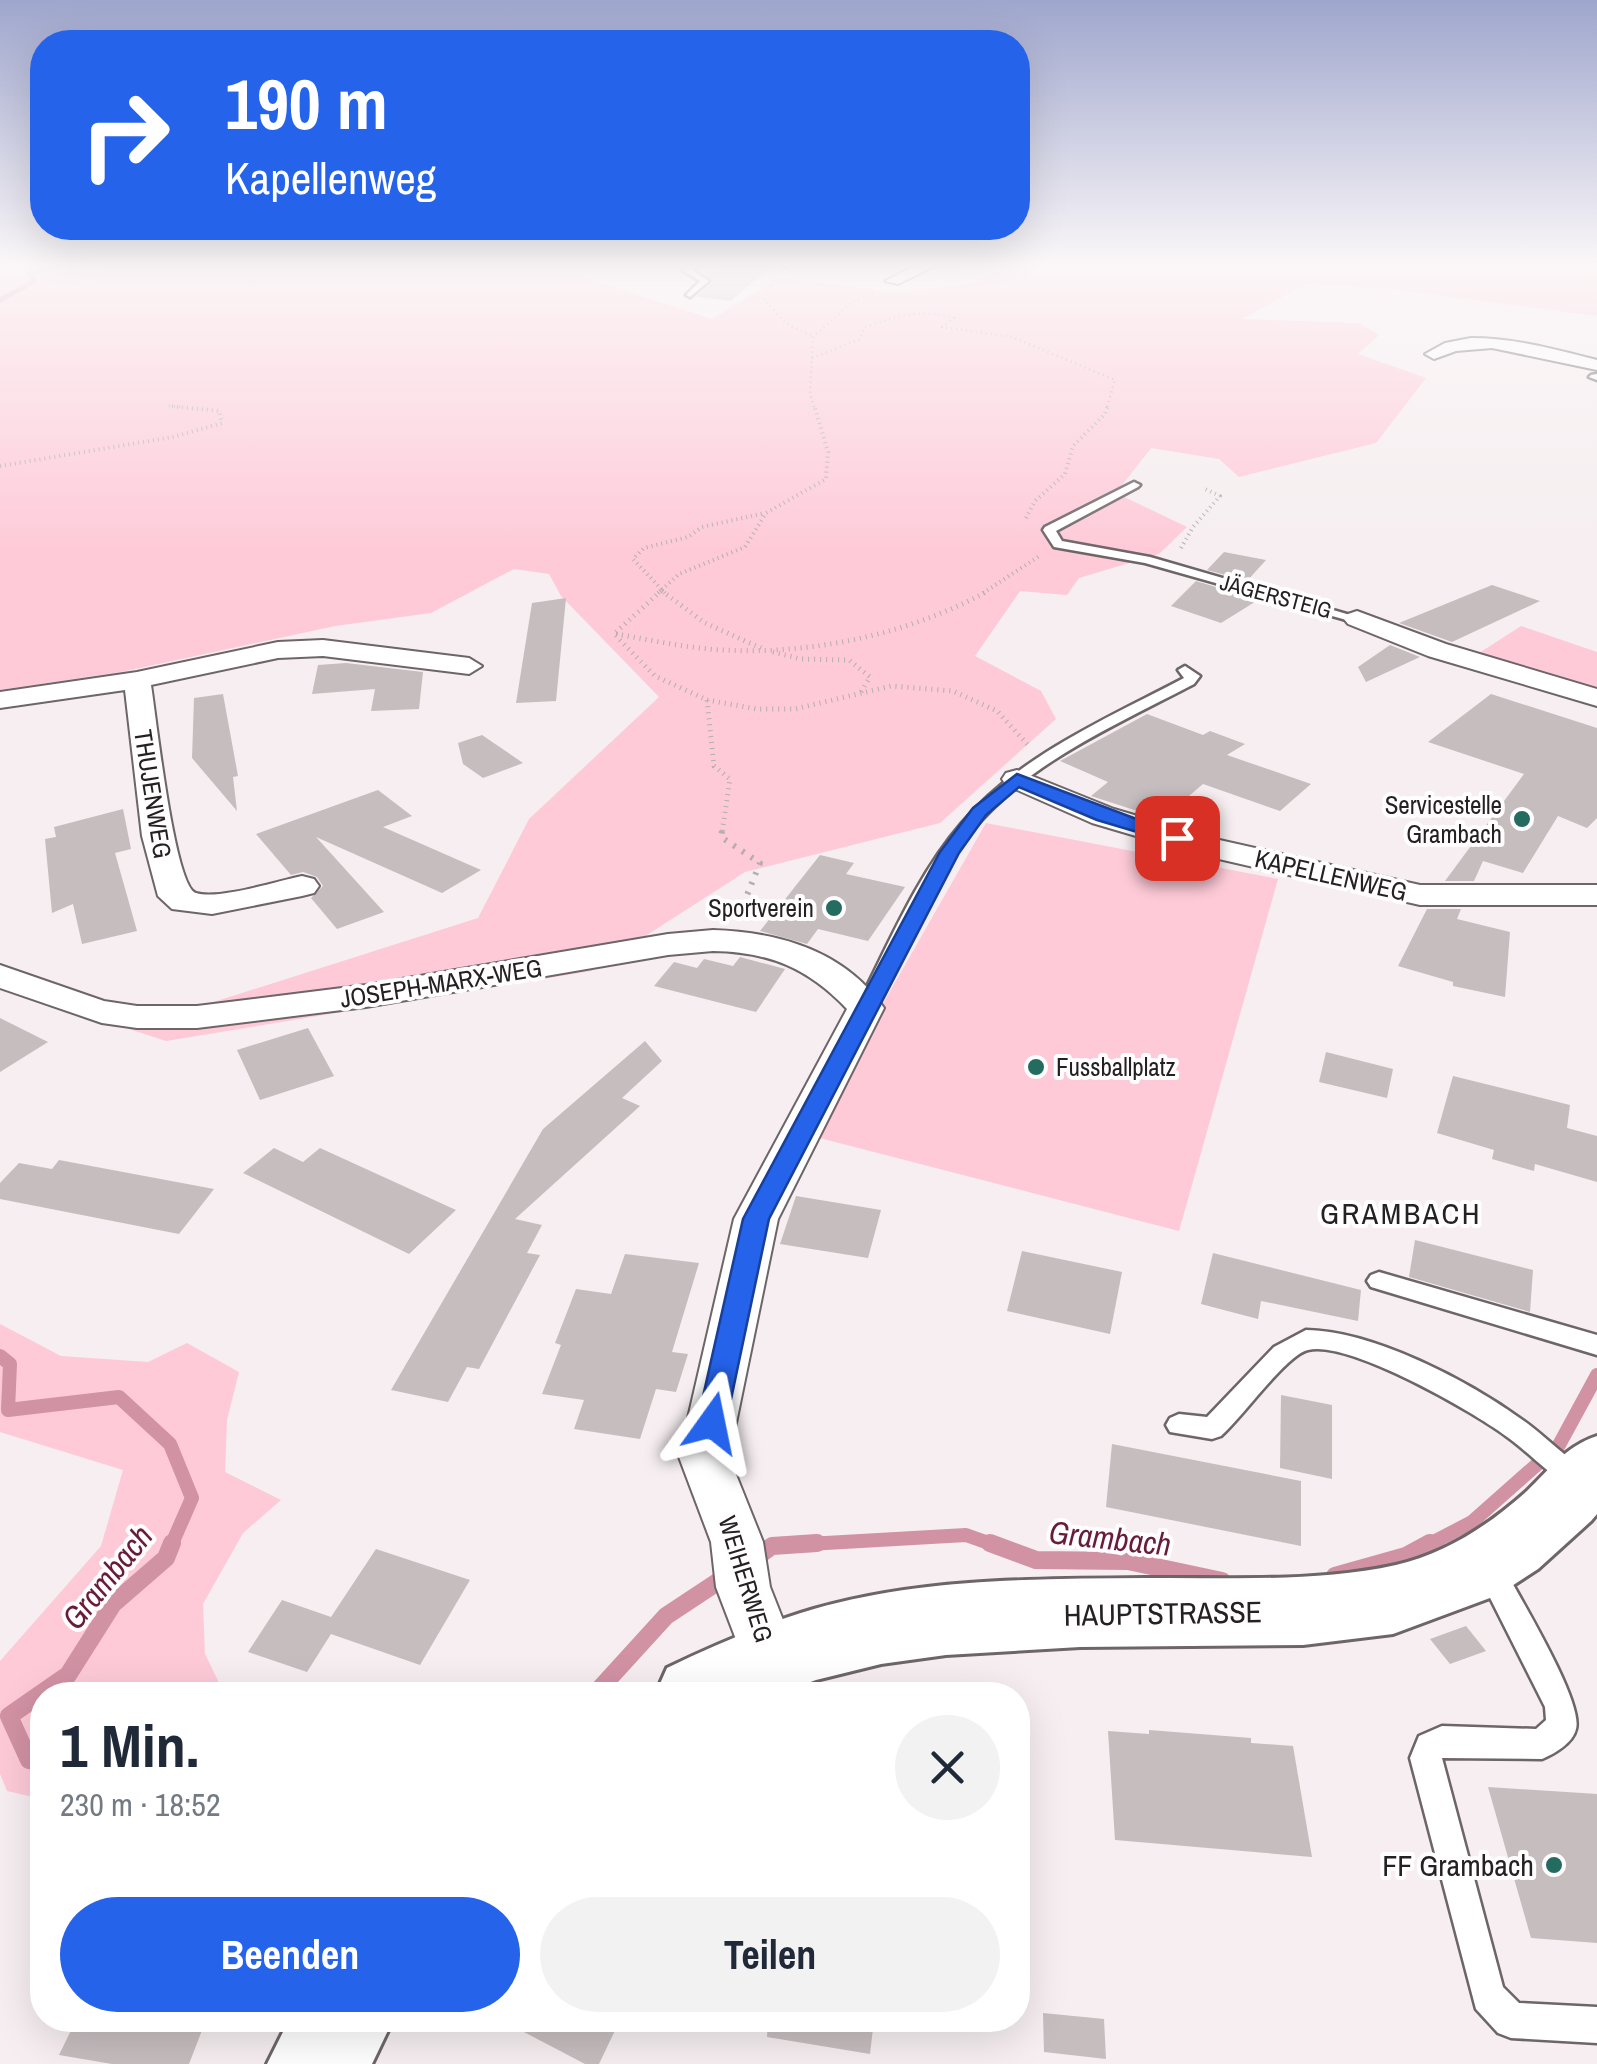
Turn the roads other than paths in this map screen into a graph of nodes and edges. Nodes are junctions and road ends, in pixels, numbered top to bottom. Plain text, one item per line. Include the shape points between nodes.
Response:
1 (1551, 358) edge
2 (1596, 373) edge
3 (1134, 485) dead end
4 (1357, 619) joint
5 (469, 666) dead end
6 (1184, 670) dead end
7 (137, 680) junction
8 (1597, 698) edge
9 (0, 700) edge
10 (1029, 770) junction
11 (302, 886) dead end
12 (1597, 894) edge
13 (0, 976) edge
14 (866, 1008) junction
15 (1379, 1281) dead end
16 (1595, 1344) edge
17 (1179, 1425) dead end
18 (1572, 1467) edge
19 (1486, 1562) junction
20 (770, 1658) junction
21 (721, 1682) edge
22 (1597, 2025) edge
23 (338, 2032) edge
24 (315, 2064) edge

1 - 2 street
3 - 4 lane, JÄGERSTEIG via 1049,530 1058,544 1175,567
4 - 8 street, JÄGERSTEIG
5 - 7 street via 309,648 225,658
6 - 10 lane, WEIHERWEG via 1193,676 1189,681
7 - 9 street
7 - 11 street, THUJENWEG via 170,889 184,902 212,904
10 - 12 street, KAPELLENWEG via 1104,816 1420,895
10 - 14 lane, WEIHERWEG via 980,812 950,852
13 - 14 street, JOSEPH-MARX-WEG via 122,1016 215,1016 383,994 640,946 728,941 790,952 829,969
14 - 20 street, WEIHERWEG via 756,1219 704,1457
15 - 16 lane
17 - 18 lane via 1212,1428 1234,1412 1280,1353 1307,1340 1334,1341 1434,1381
18 - 19 main road, HAUPTSTRASSE via 1532,1530
19 - 20 main road, HAUPTSTRASSE via 1452,1581 1376,1604 944,1620
19 - 22 lane via 1560,1705 1562,1726 1542,1744 1442,1741 1426,1758 1488,1997 1511,2020
20 - 21 main road, HAUPTSTRASSE
23 - 24 main road

